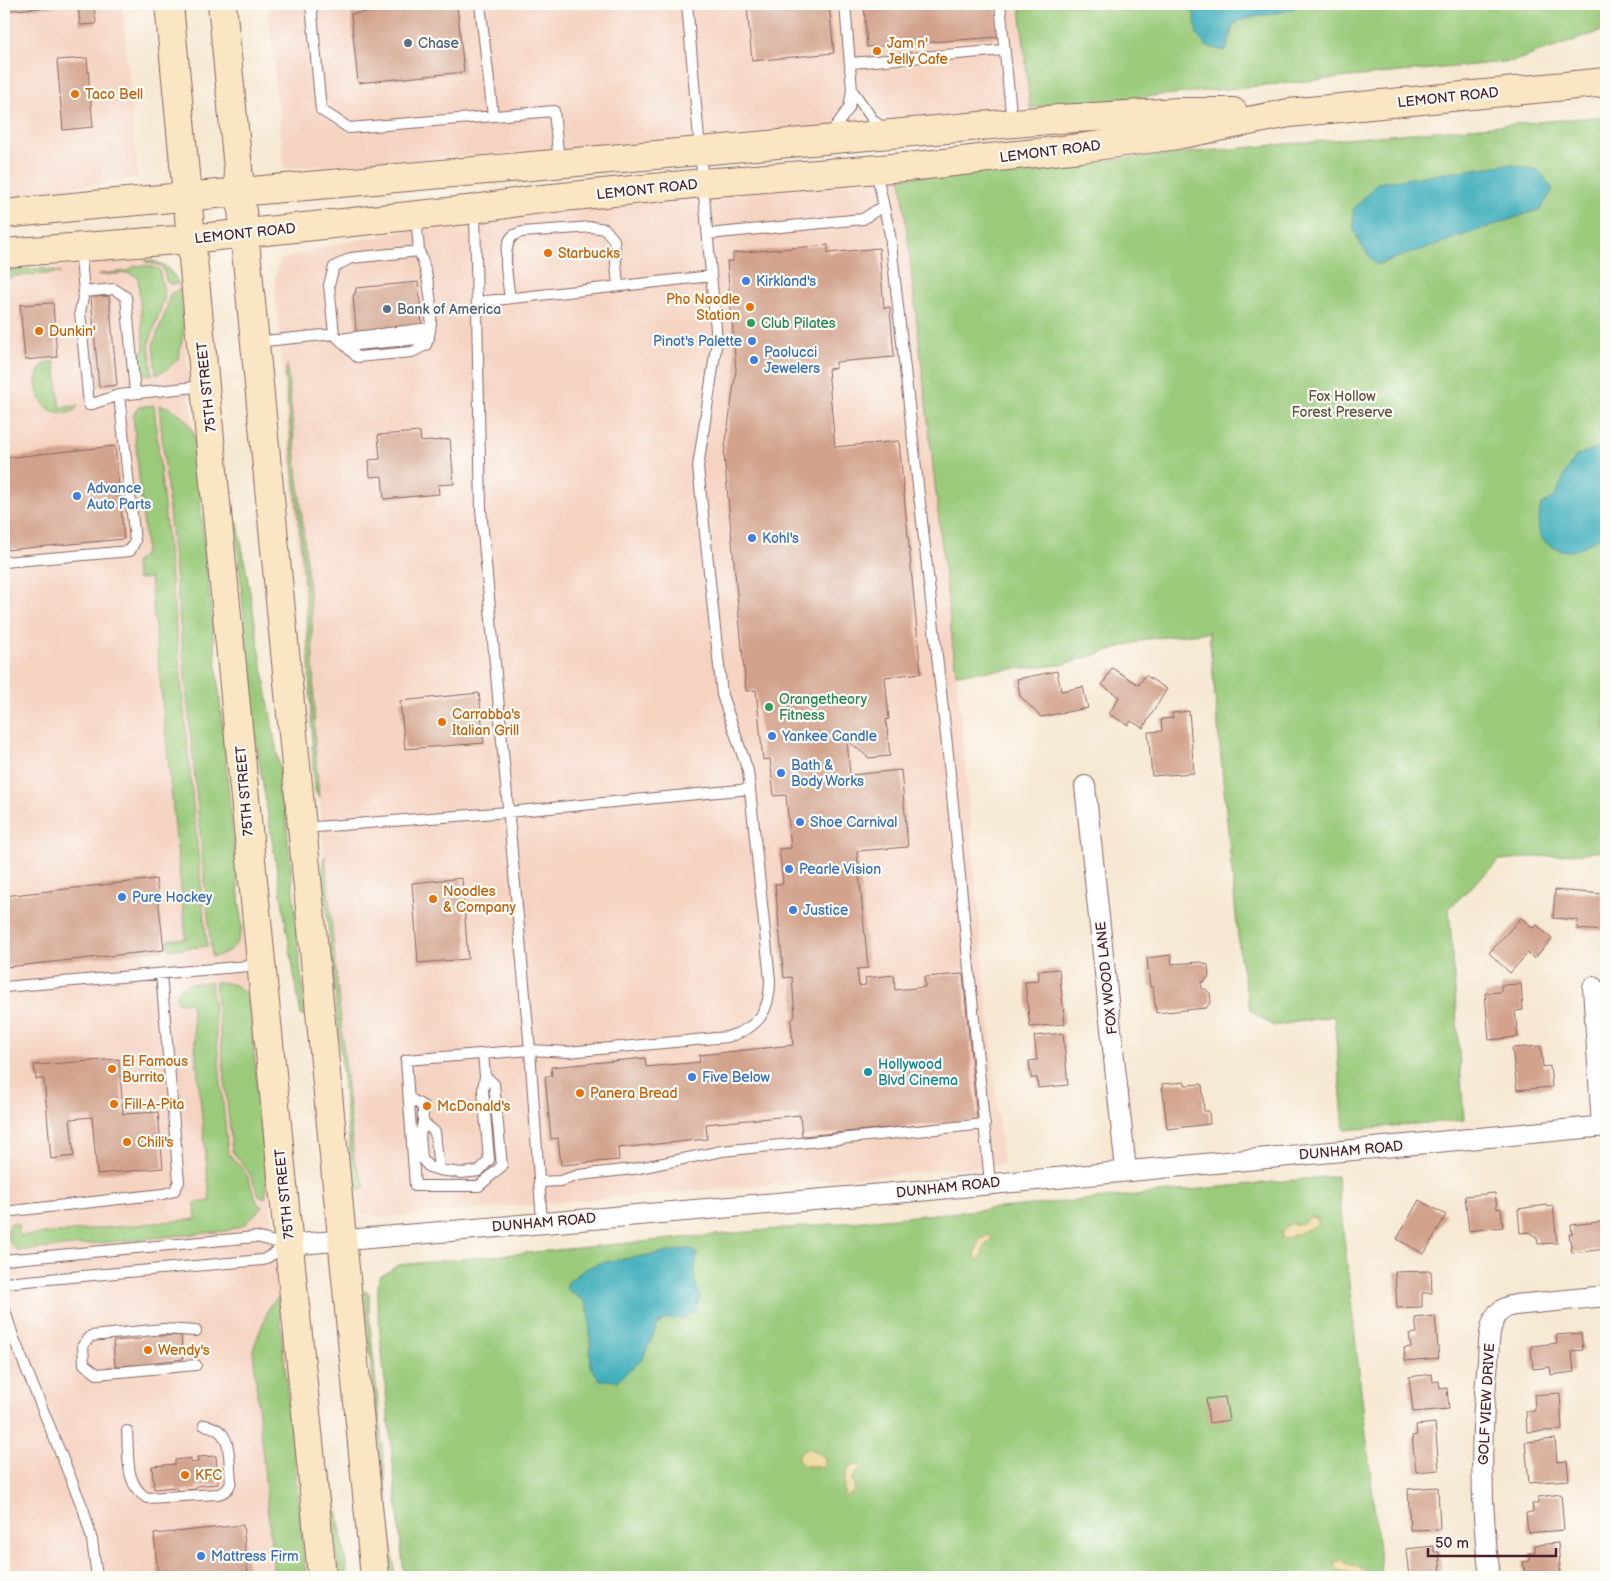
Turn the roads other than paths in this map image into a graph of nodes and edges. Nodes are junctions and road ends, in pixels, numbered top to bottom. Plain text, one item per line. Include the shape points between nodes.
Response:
1 (169, 4) edge
2 (222, 4) edge
3 (311, 4) edge
4 (480, 4) edge
5 (687, 4) edge
6 (845, 4) edge
7 (1000, 4) edge
8 (1004, 50) junction
9 (851, 63) junction
10 (1606, 82) edge
11 (852, 90) junction
12 (1289, 113) junction
13 (493, 116) junction
14 (1012, 123) junction
15 (889, 133) junction
16 (826, 140) junction
17 (700, 150) junction
18 (559, 163) junction
19 (876, 170) junction
20 (703, 183) junction
21 (240, 192) junction
22 (186, 197) junction
23 (883, 206) junction
24 (476, 208) junction
25 (4, 214) edge
26 (416, 215) junction
27 (244, 232) junction
28 (708, 234) junction
29 (190, 239) junction
30 (80, 247) junction
31 (419, 251) junction
32 (4, 253) edge
33 (711, 276) junction
34 (618, 286) junction
35 (84, 292) junction
36 (510, 298) junction
37 (477, 302) junction
38 (430, 333) junction
39 (340, 340) junction
40 (254, 342) junction
41 (206, 386) junction
42 (134, 393) junction
43 (119, 394) junction
44 (4, 562) edge
45 (1085, 786) dead end
46 (750, 789) junction
47 (508, 812) junction
48 (302, 828) junction
49 (261, 965) junction
50 (161, 974) junction
51 (4, 987) edge
52 (1593, 987) dead end
53 (530, 1050) junction
54 (483, 1054) junction
55 (485, 1076) junction
56 (408, 1098) junction
57 (423, 1122) junction
58 (984, 1124) junction
59 (1604, 1126) edge
60 (439, 1170) junction
61 (1126, 1170) junction
62 (539, 1182) junction
63 (990, 1183) junction
64 (4, 1212) edge
65 (542, 1222) junction
66 (343, 1240) junction
67 (288, 1245) junction
68 (4, 1260) edge
69 (4, 1283) edge
70 (1606, 1296) edge
71 (4, 1308) edge
72 (196, 1331) dead end
73 (196, 1365) dead end
74 (204, 1425) dead end
75 (127, 1431) dead end
76 (96, 1577) edge
77 (322, 1577) edge
78 (375, 1577) edge
79 (1490, 1577) edge

1 - 22 main road, 75TH STREET
2 - 21 main road
3 - 13 lane via 321,110 349,128
4 - 13 lane
5 - 17 lane
6 - 9 lane
7 - 8 lane
8 - 9 lane
8 - 14 lane
9 - 11 lane
10 - 12 main road, LEMONT ROAD
11 - 15 lane via 873,120
11 - 16 lane via 849,108
12 - 14 main road, LEMONT ROAD via 1180,112
12 - 19 main road, LEMONT ROAD via 1177,135
13 - 18 lane via 554,111
14 - 15 main road, LEMONT ROAD
15 - 16 main road, LEMONT ROAD
16 - 17 main road, LEMONT ROAD
17 - 18 main road, LEMONT ROAD
17 - 20 lane
18 - 21 main road, LEMONT ROAD
19 - 20 main road, LEMONT ROAD
19 - 23 lane
20 - 24 main road, LEMONT ROAD
20 - 28 lane
21 - 22 main road, LEMONT ROAD
21 - 27 main road
22 - 25 main road, LEMONT ROAD
22 - 29 main road, 75TH STREET
23 - 28 lane via 863,219
23 - 58 lane via 890,235
24 - 26 main road, LEMONT ROAD
24 - 37 lane
26 - 27 main road, LEMONT ROAD
26 - 31 lane
27 - 29 main road, LEMONT ROAD
27 - 40 main road
28 - 33 lane
29 - 30 main road, LEMONT ROAD
29 - 41 main road, 75TH STREET
30 - 32 main road, LEMONT ROAD
30 - 35 lane
31 - 38 lane via 426,268 432,322
31 - 39 lane via 351,258 334,267 329,285
33 - 34 lane
33 - 46 lane via 717,341 698,467 722,695 748,771
34 - 36 lane
34 - 36 lane via 614,240 606,229 592,226 522,232 513,236 507,246
35 - 42 lane via 114,289 126,297
35 - 43 lane via 80,312 89,404
36 - 37 lane
37 - 47 lane via 481,509
38 - 39 lane
38 - 39 lane via 426,345 403,353 357,356
39 - 40 lane
40 - 48 main road
41 - 42 lane
41 - 49 main road, 75TH STREET
42 - 43 lane
43 - 44 lane via 135,541 130,551
45 - 61 street, FOX WOOD LANE
46 - 47 lane
46 - 53 lane via 770,980 770,996 755,1024 742,1033 727,1037 568,1052
47 - 48 lane
47 - 53 lane
48 - 66 main road
49 - 50 lane
49 - 67 main road, 75TH STREET
50 - 51 lane
50 - 64 lane via 180,1182 174,1191 163,1194
52 - 59 street
53 - 54 lane
53 - 62 lane
54 - 55 lane
54 - 56 lane via 406,1060
55 - 56 lane via 494,1084 502,1166 479,1186 415,1186
55 - 60 lane via 483,1089 489,1160 480,1171
56 - 57 lane via 422,1106
57 - 60 lane via 435,1132
57 - 60 lane via 420,1135 422,1159 429,1167
58 - 62 lane via 722,1151 634,1169 579,1174 560,1181
58 - 63 lane
59 - 61 street, DUNHAM ROAD
61 - 63 street, DUNHAM ROAD
62 - 65 lane
63 - 65 street, DUNHAM ROAD
65 - 66 street, DUNHAM ROAD
66 - 67 street, DUNHAM ROAD
66 - 78 main road
67 - 68 lane via 256,1237
67 - 69 lane via 263,1260
67 - 77 main road, 75TH STREET
70 - 79 street, GOLF VIEW DRIVE via 1515,1305 1498,1313 1491,1329 1482,1436
71 - 76 lane via 84,1511 92,1540
72 - 73 lane via 163,1329 91,1336 83,1345 84,1364 97,1374
74 - 75 lane via 214,1426 226,1440 231,1481 225,1492 218,1494 147,1498 140,1494 131,1481

